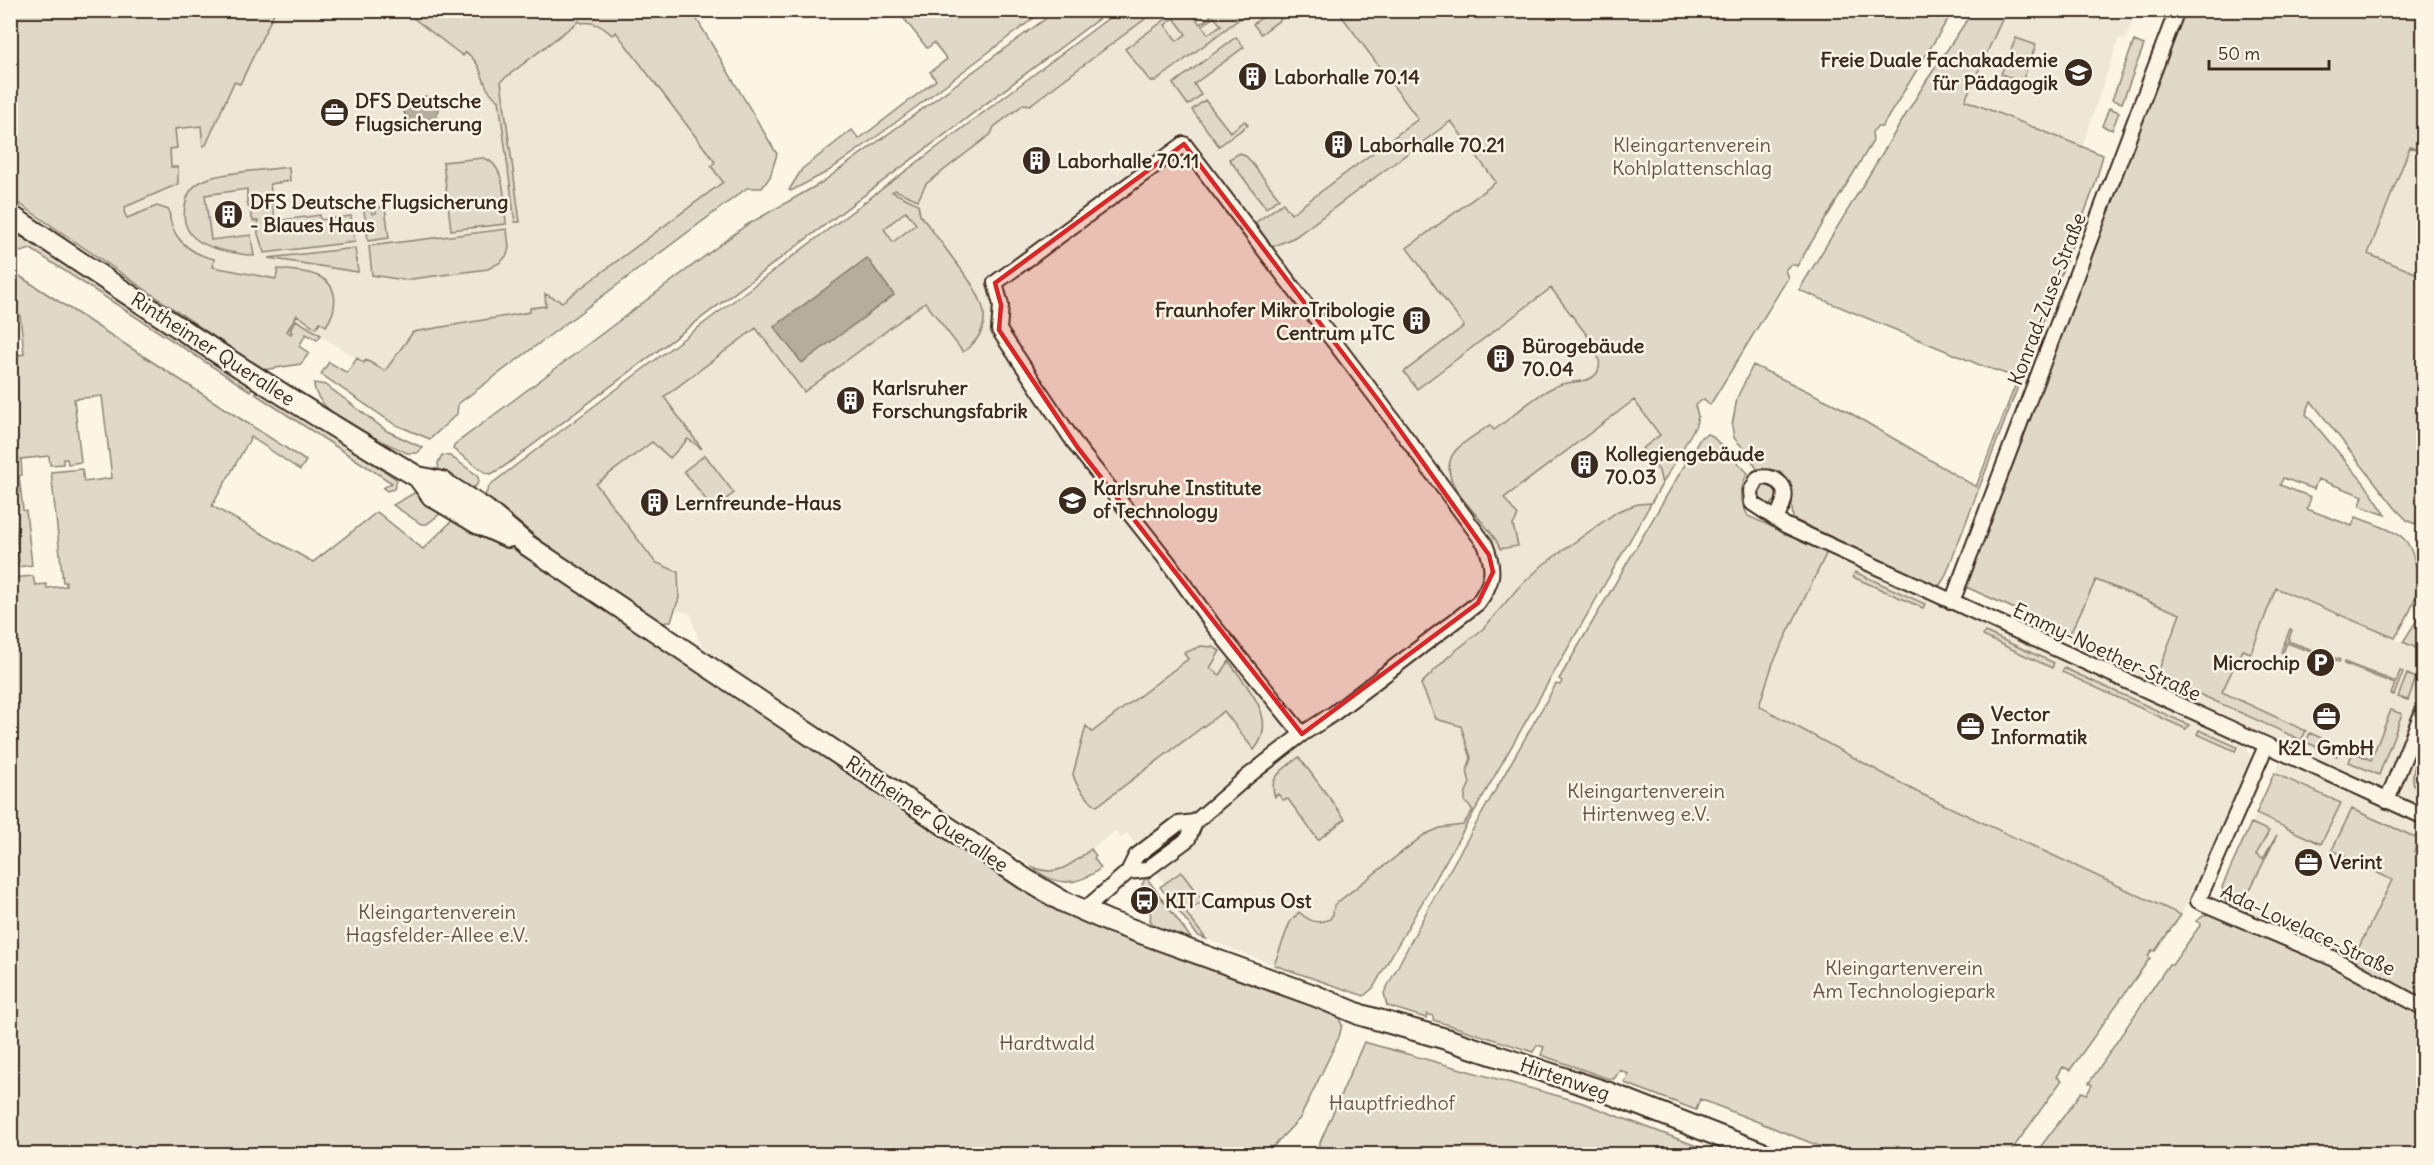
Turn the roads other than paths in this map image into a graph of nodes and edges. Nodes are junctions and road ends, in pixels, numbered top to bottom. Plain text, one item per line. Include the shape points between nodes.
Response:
1 (2178, 10) edge
2 (10, 215) edge
3 (1776, 519) dead end
4 (1952, 602) junction
5 (2424, 708) edge
6 (1302, 735) junction
7 (2266, 746) junction
8 (2387, 801) junction
9 (2424, 817) edge
10 (1083, 911) junction
11 (2424, 1008) edge
12 (1361, 1015) joint
13 (1765, 1155) edge

1 - 4 street, Konrad-Zuse-Straße
2 - 10 street, Rintheimer Querallee via 418,477 442,482 468,498 526,546 1025,879
3 - 4 street, Emmy-Noether-Straße
4 - 7 street, Emmy-Noether-Straße
5 - 8 street
6 - 6 street via 1478,603 1493,572 1485,544 1184,144 995,283 1001,305 999,330 1078,448
6 - 10 street via 1195,822 1188,839 1146,870 1128,872
7 - 8 street, Emmy-Noether-Straße
7 - 11 street, Ada-Lovelace-Straße via 2198,901 2330,957
8 - 9 street, Emmy-Noether-Straße
10 - 12 street, Rintheimer Querallee
12 - 13 street, Hirtenweg via 1609,1094

